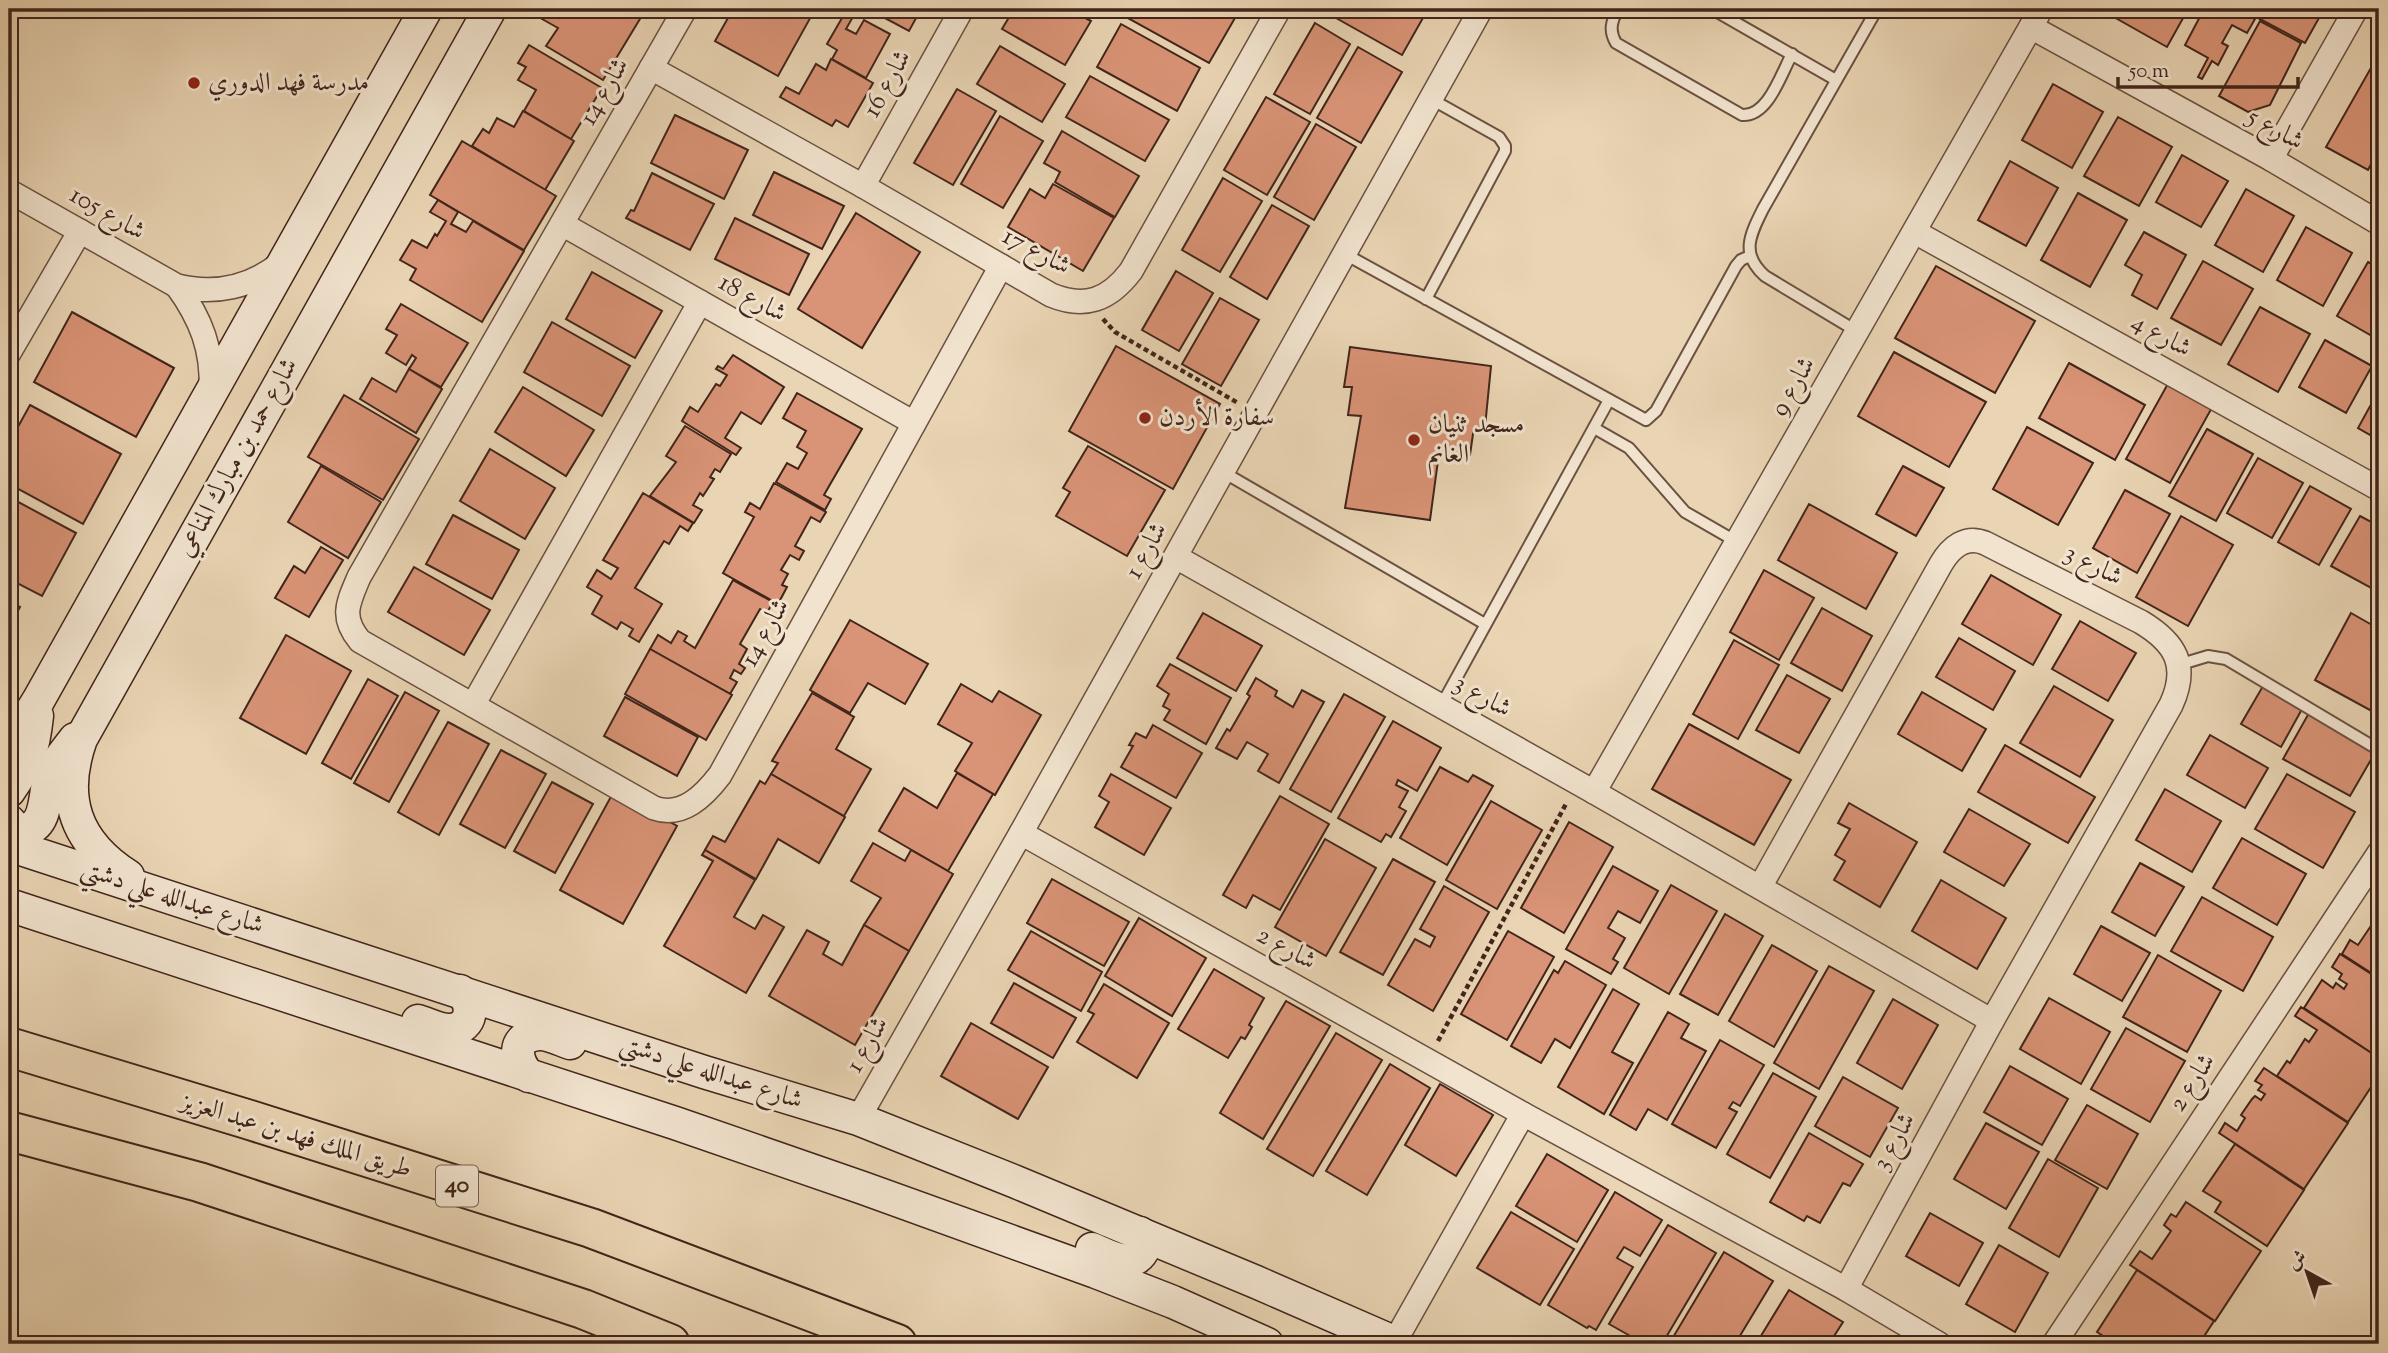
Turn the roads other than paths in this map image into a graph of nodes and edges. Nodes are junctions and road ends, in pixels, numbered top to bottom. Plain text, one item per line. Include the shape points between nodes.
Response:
1 (426, 9) edge
2 (491, 9) edge
3 (685, 9) edge
4 (962, 9) edge
5 (1279, 9) edge
6 (1481, 9) edge
7 (1618, 9) edge
8 (1713, 9) edge
9 (1877, 9) edge
10 (2356, 9) edge
11 (2036, 18) edge
12 (1792, 54) junction
13 (651, 68) junction
14 (1836, 80) junction
15 (1431, 99) junction
16 (2270, 159) junction
17 (863, 186) junction
18 (9, 191) edge
19 (2379, 223) edge
20 (562, 224) junction
21 (80, 231) junction
22 (1915, 232) junction
23 (1345, 254) junction
24 (1750, 256) junction
25 (284, 261) junction
26 (1001, 266) junction
27 (177, 286) junction
28 (1426, 299) junction
29 (700, 302) junction
30 (1857, 332) junction
31 (9, 353) edge
32 (211, 391) junction
33 (1609, 400) junction
34 (914, 423) junction
35 (1594, 428) junction
36 (1223, 472) junction
37 (2379, 489) edge
38 (1737, 542) junction
39 (1176, 556) junction
40 (1485, 624) junction
41 (2178, 665) junction
42 (38, 701) junction
43 (472, 705) junction
44 (1441, 706) junction
45 (97, 710) junction
46 (9, 713) edge
47 (9, 748) edge
48 (2379, 750) edge
49 (1586, 787) junction
50 (9, 791) edge
51 (9, 821) edge
52 (1021, 834) junction
53 (9, 845) edge
54 (2379, 853) edge
55 (1760, 887) junction
56 (156, 893) junction
57 (9, 905) edge
58 (224, 974) junction
59 (460, 991) junction
60 (1992, 1021) junction
61 (9, 1047) edge
62 (704, 1072) junction
63 (529, 1076) junction
64 (1523, 1114) junction
65 (858, 1119) junction
66 (9, 1131) edge
67 (863, 1188) junction
68 (1140, 1233) junction
69 (1846, 1290) junction
70 (1396, 1343) edge
71 (670, 1344) edge
72 (897, 1344) edge
73 (1267, 1344) edge
74 (1939, 1344) edge
75 (2054, 1344) edge

1 - 25 main road
2 - 45 main road, شارع حمد بن مبارك المناعي
3 - 13 street, شارع 14
4 - 17 street, شارع 16
5 - 26 street, شارع 17 via 1130,271 1112,291 1095,300 1066,300
6 - 15 street, شارع 1
7 - 12 lane via 1611,26 1616,43 1742,115 1761,110
8 - 12 lane
9 - 14 lane
10 - 16 street
11 - 16 street, شارع 5
11 - 22 street, شارع 9
12 - 14 lane
13 - 17 street, شارع 17
13 - 20 street, شارع 14
14 - 24 lane via 1754,226
15 - 23 street, شارع 1
15 - 28 lane via 1499,137 1505,151
16 - 19 street, شارع 5
17 - 26 street, شارع 17
18 - 21 street, شارع 105
20 - 29 street, شارع 18
20 - 43 street, شارع 14 via 359,577 348,609 350,626 360,640
21 - 27 street, شارع 105
21 - 31 street
22 - 30 street, شارع 9
22 - 37 street, شارع 4
23 - 28 lane
23 - 36 street, شارع 1
24 - 30 lane via 1777,285
24 - 33 lane via 1736,266 1652,417 1646,420
25 - 27 street, شارع 105 via 234,287 206,291
25 - 32 main road
26 - 34 street, شارع 14
27 - 32 street, شارع 105 via 196,313 208,343
28 - 33 lane
29 - 34 street, شارع 18
29 - 43 street
30 - 38 street, شارع 9
32 - 42 main road
33 - 35 lane
34 - 43 street, شارع 14 via 720,775 693,802 678,810 654,808
35 - 38 lane via 1629,448 1685,512
35 - 40 lane
36 - 39 street, شارع 1
36 - 40 lane
38 - 49 street, شارع 9
39 - 44 street, شارع 3
39 - 52 street, شارع 1
40 - 44 lane
41 - 48 lane via 2208,656 2226,659
41 - 55 street, شارع 3 via 2164,637 2141,622 1985,543 1972,540 1960,544 1941,564
41 - 60 street, شارع 3 via 2178,689 2171,705
42 - 46 lane
42 - 47 main road
42 - 50 main road via 31,754
44 - 49 street, شارع 3
45 - 51 main road via 54,767 38,822 21,830
45 - 56 main road, شارع حمد بن مبارك المناعي via 73,765 76,820 100,856
49 - 55 street, شارع 3
52 - 64 street, شارع 2
52 - 65 street, شارع 1
53 - 56 main road, شارع عبدالله علي دشتي
54 - 75 street, شارع 2
55 - 60 street, شارع 3
56 - 59 main road, شارع عبدالله علي دشتي
57 - 58 main road
58 - 59 main road via 299,979 449,1030 470,1015 469,1001
58 - 63 main road
59 - 62 main road, شارع عبدالله علي دشتي
60 - 69 street, شارع 3
61 - 72 highway, طريق الملك فهد بن عبد العزيز / 40 via 591,1228
62 - 63 main road via 640,1066 538,1034 526,1039 517,1052
62 - 65 main road, شارع عبدالله علي دشتي
63 - 67 main road
64 - 69 street, شارع 2
64 - 70 street
65 - 68 main road, شارع عبدالله علي دشتي
66 - 71 highway via 199,1182 583,1309
67 - 68 main road via 910,1189 960,1199 1124,1262 1144,1251
67 - 73 main road via 1172,1301
68 - 70 main road, شارع عبدالله علي دشتي
69 - 74 street, شارع 2

